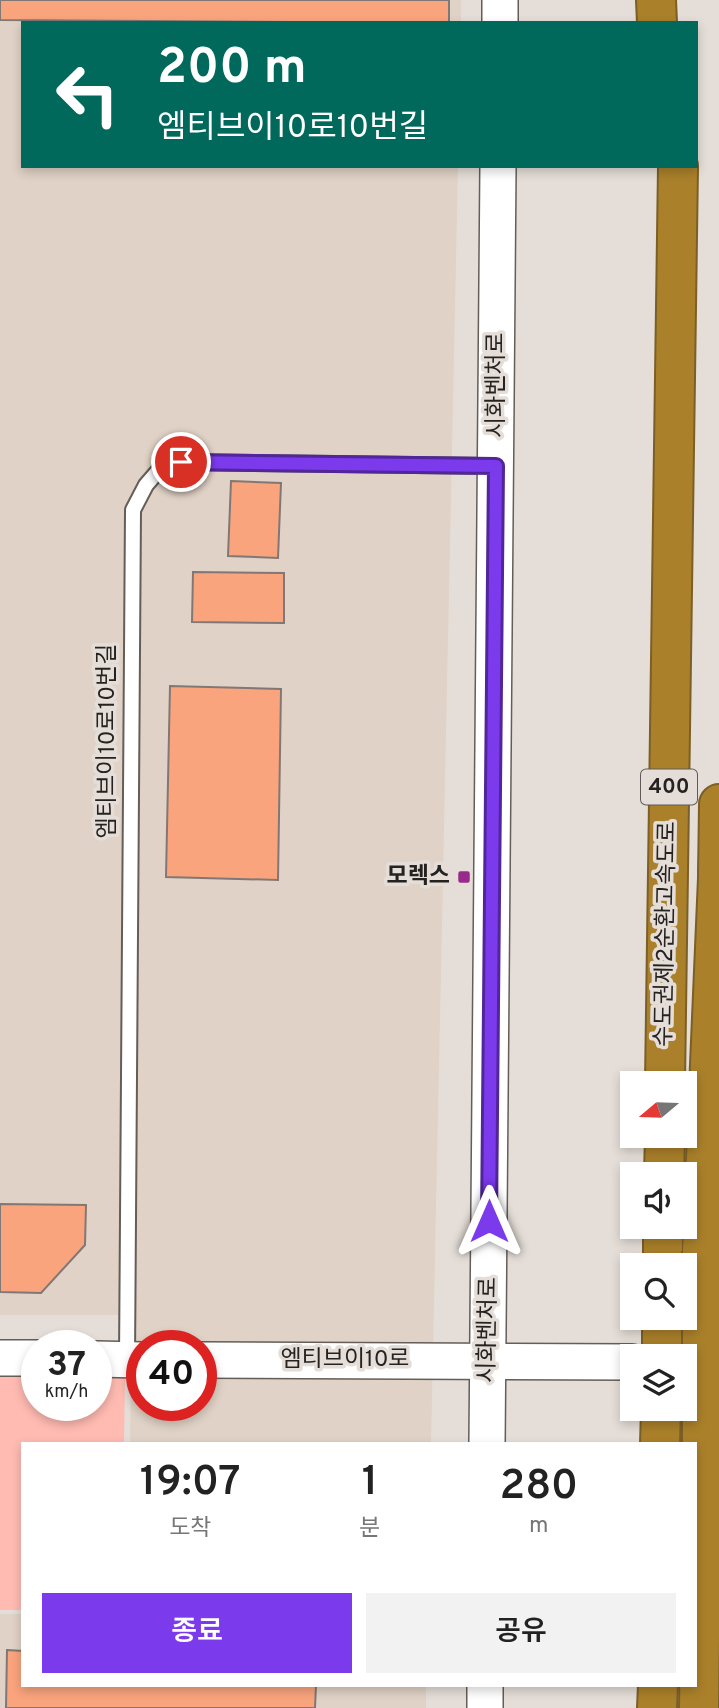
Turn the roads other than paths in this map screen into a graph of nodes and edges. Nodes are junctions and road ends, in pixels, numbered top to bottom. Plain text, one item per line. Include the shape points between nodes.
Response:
1 (500, 0) edge
2 (656, 0) edge
3 (681, 0) edge
4 (500, 21) edge
5 (657, 21) edge
6 (681, 21) edge
7 (498, 168) edge
8 (662, 168) edge
9 (678, 168) edge
10 (496, 466) junction
11 (673, 490) junction
12 (719, 804) edge
13 (718, 873) edge
14 (665, 1071) edge
15 (0, 1358) edge
16 (21, 1358) edge
17 (122, 1359) edge
18 (217, 1360) edge
19 (488, 1360) junction
20 (620, 1362) edge
21 (697, 1362) edge
22 (719, 1363) edge
23 (661, 1421) edge
24 (488, 1442) edge
25 (660, 1442) edge
26 (485, 1687) edge
27 (658, 1687) edge
28 (485, 1708) edge
29 (657, 1708) edge
30 (699, 1708) edge

1 - 4 street
2 - 5 highway
3 - 6 highway
7 - 10 street, 시화벤처로
8 - 11 highway
9 - 11 highway, 400
10 - 17 lane, 엠티브이10로10번길 via 181,462 159,470 133,510
10 - 19 street, 시화벤처로
11 - 14 highway, 수도권제2순환고속도로 / 400
12 - 13 highway, 수도권제2순환고속도로
13 - 30 highway, 수도권제2순환고속도로, bridge via 702,1251
15 - 16 street
18 - 19 street, 엠티브이10로
19 - 20 street, 엠티브이10로
19 - 24 street, 시화벤처로
21 - 22 street
23 - 25 highway
26 - 28 street
27 - 29 highway

